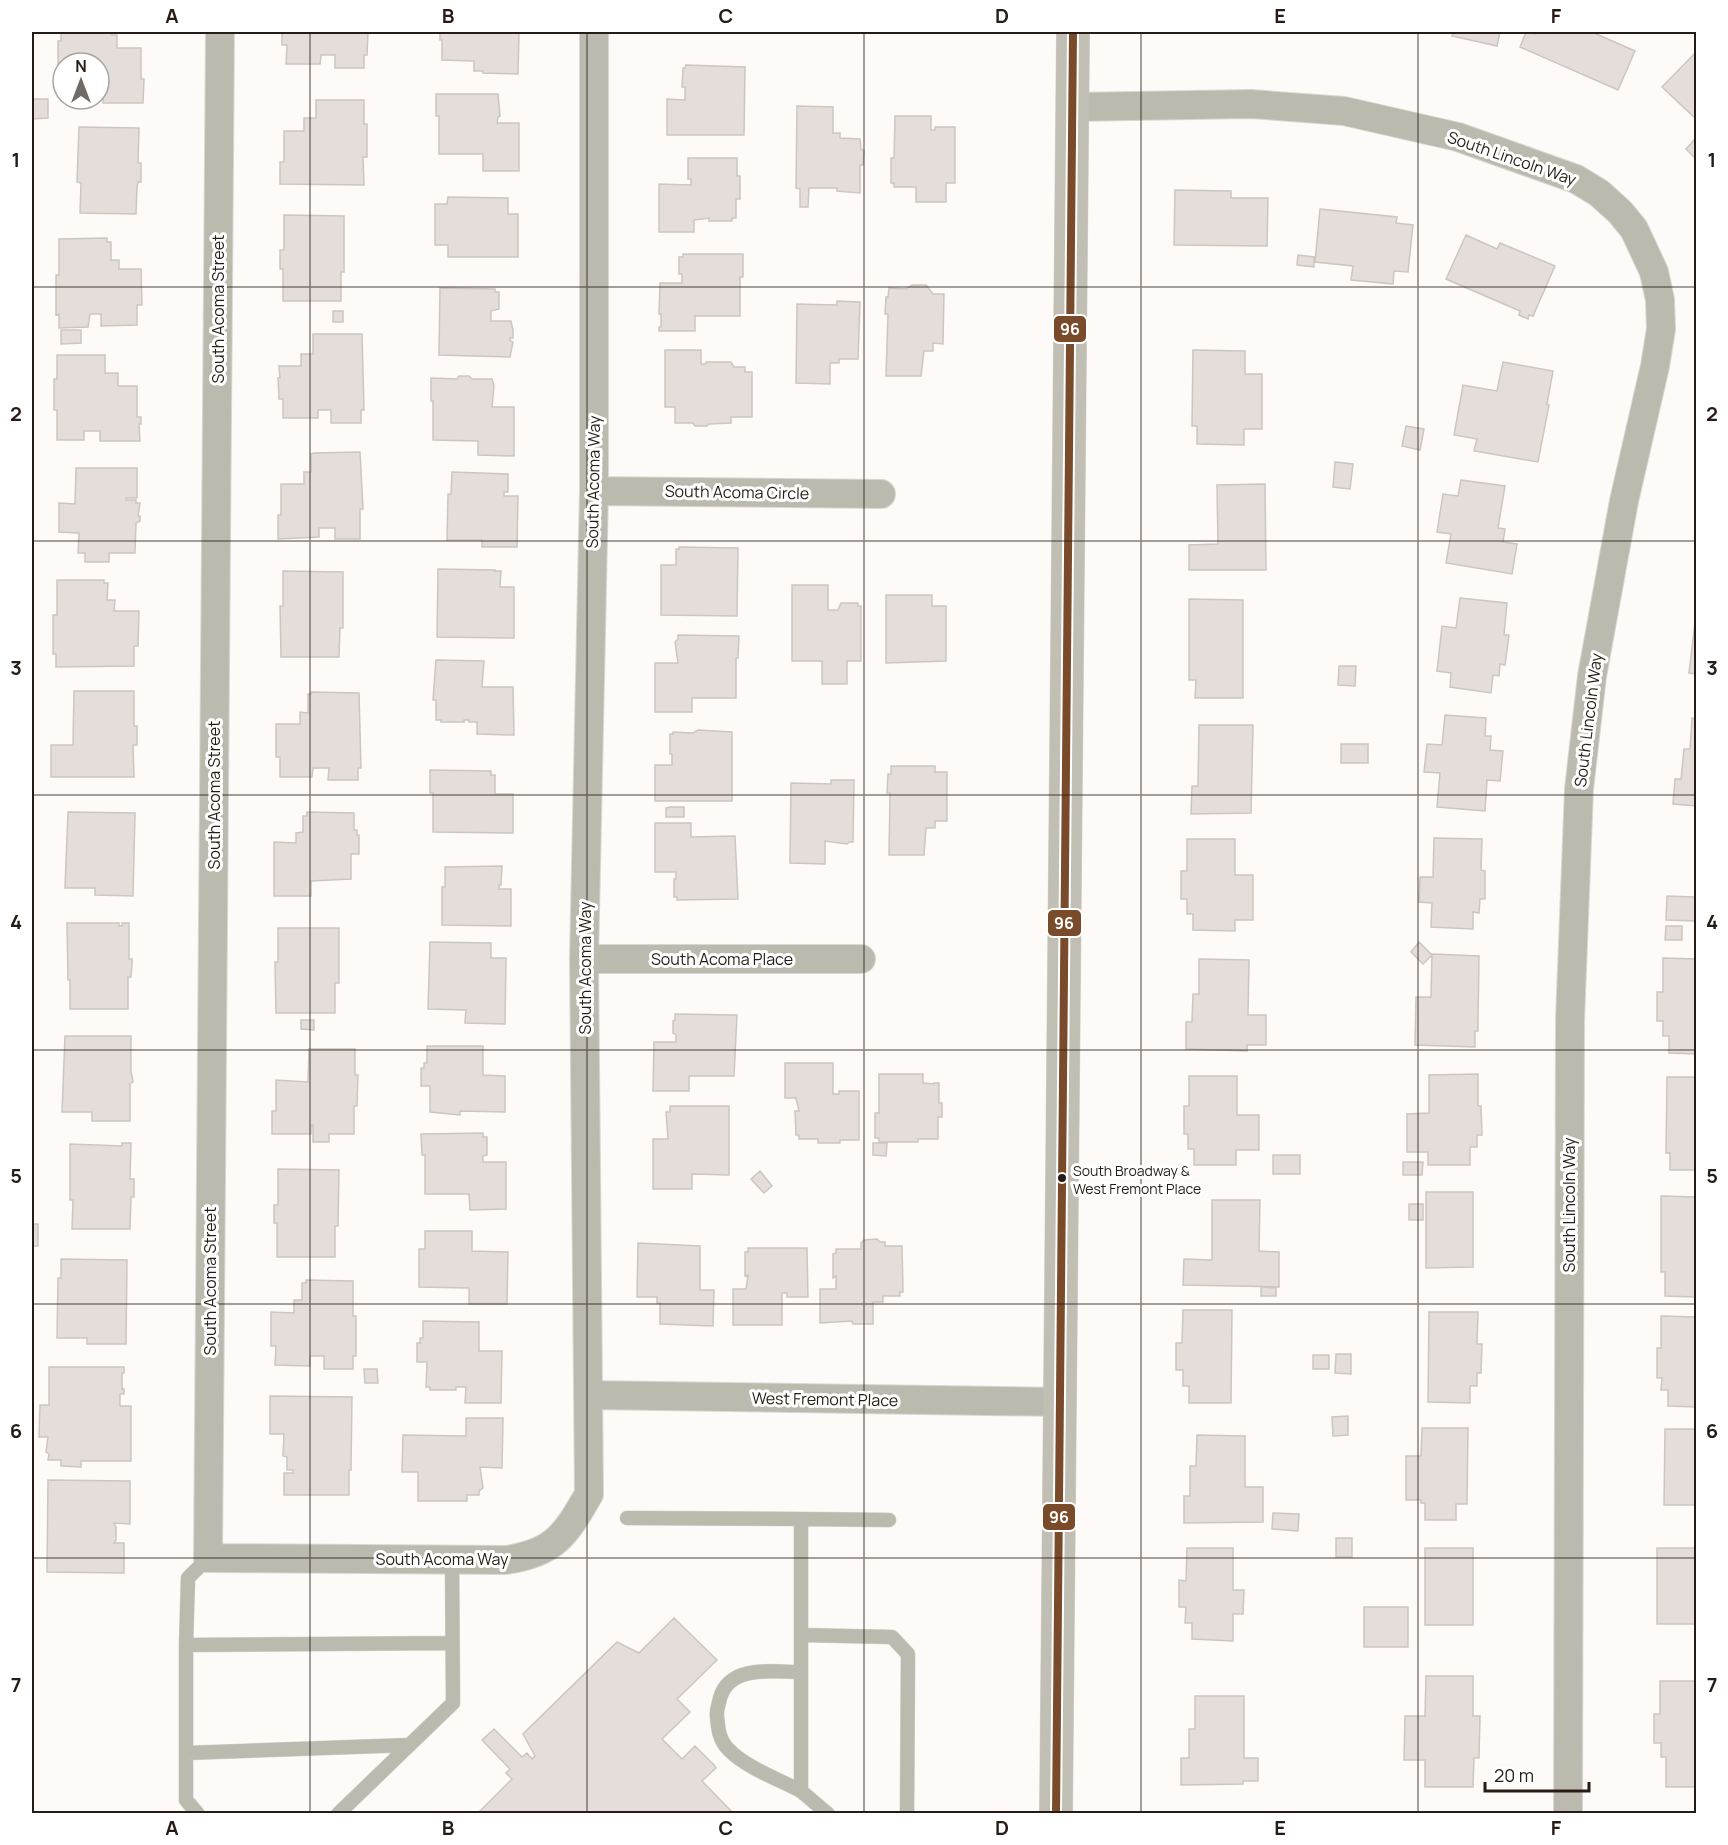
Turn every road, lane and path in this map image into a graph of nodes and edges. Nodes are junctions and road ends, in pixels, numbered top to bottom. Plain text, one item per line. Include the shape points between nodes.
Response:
1 (220, 32) edge
2 (594, 32) edge
3 (1073, 32) edge
4 (1072, 107) junction
5 (594, 491) junction
6 (880, 494) dead end
7 (584, 959) junction
8 (861, 959) dead end
9 (589, 1395) junction
10 (1060, 1402) junction
11 (627, 1518) dead end
12 (801, 1519) junction
13 (889, 1520) dead end
14 (208, 1558) junction
15 (452, 1559) junction
16 (801, 1635) junction
17 (452, 1643) junction
18 (186, 1645) junction
19 (801, 1672) junction
20 (409, 1745) junction
21 (186, 1753) junction
22 (801, 1791) junction
23 (198, 1814) edge
24 (338, 1814) edge
25 (828, 1814) edge
26 (907, 1814) edge
27 (1056, 1814) edge
28 (1568, 1814) edge

1 - 14 street, South Acoma Street
2 - 5 street, South Acoma Way
3 - 4 main road
4 - 10 main road
4 - 28 street, South Lincoln Way via 1251,104 1344,111 1458,137 1576,179 1599,193 1634,229 1654,272 1661,329 1592,676 1579,789 1570,1032
5 - 6 street, South Acoma Circle
5 - 7 street, South Acoma Way
7 - 8 street, South Acoma Place
7 - 9 street, South Acoma Way
9 - 10 street, West Fremont Place
9 - 15 street, South Acoma Way via 589,1494 568,1530 542,1551 527,1557
10 - 27 main road
11 - 12 lane
12 - 13 lane
12 - 16 lane
14 - 15 street, South Acoma Way
14 - 18 lane via 188,1578
15 - 17 lane
16 - 19 lane
16 - 26 lane via 892,1637 908,1654
17 - 18 lane
17 - 20 lane via 453,1703
18 - 21 lane
19 - 22 lane
19 - 22 lane via 748,1673 734,1678 722,1693 717,1711 719,1735 729,1749 745,1762
20 - 21 lane
20 - 24 lane
21 - 23 lane via 186,1800
22 - 25 lane

